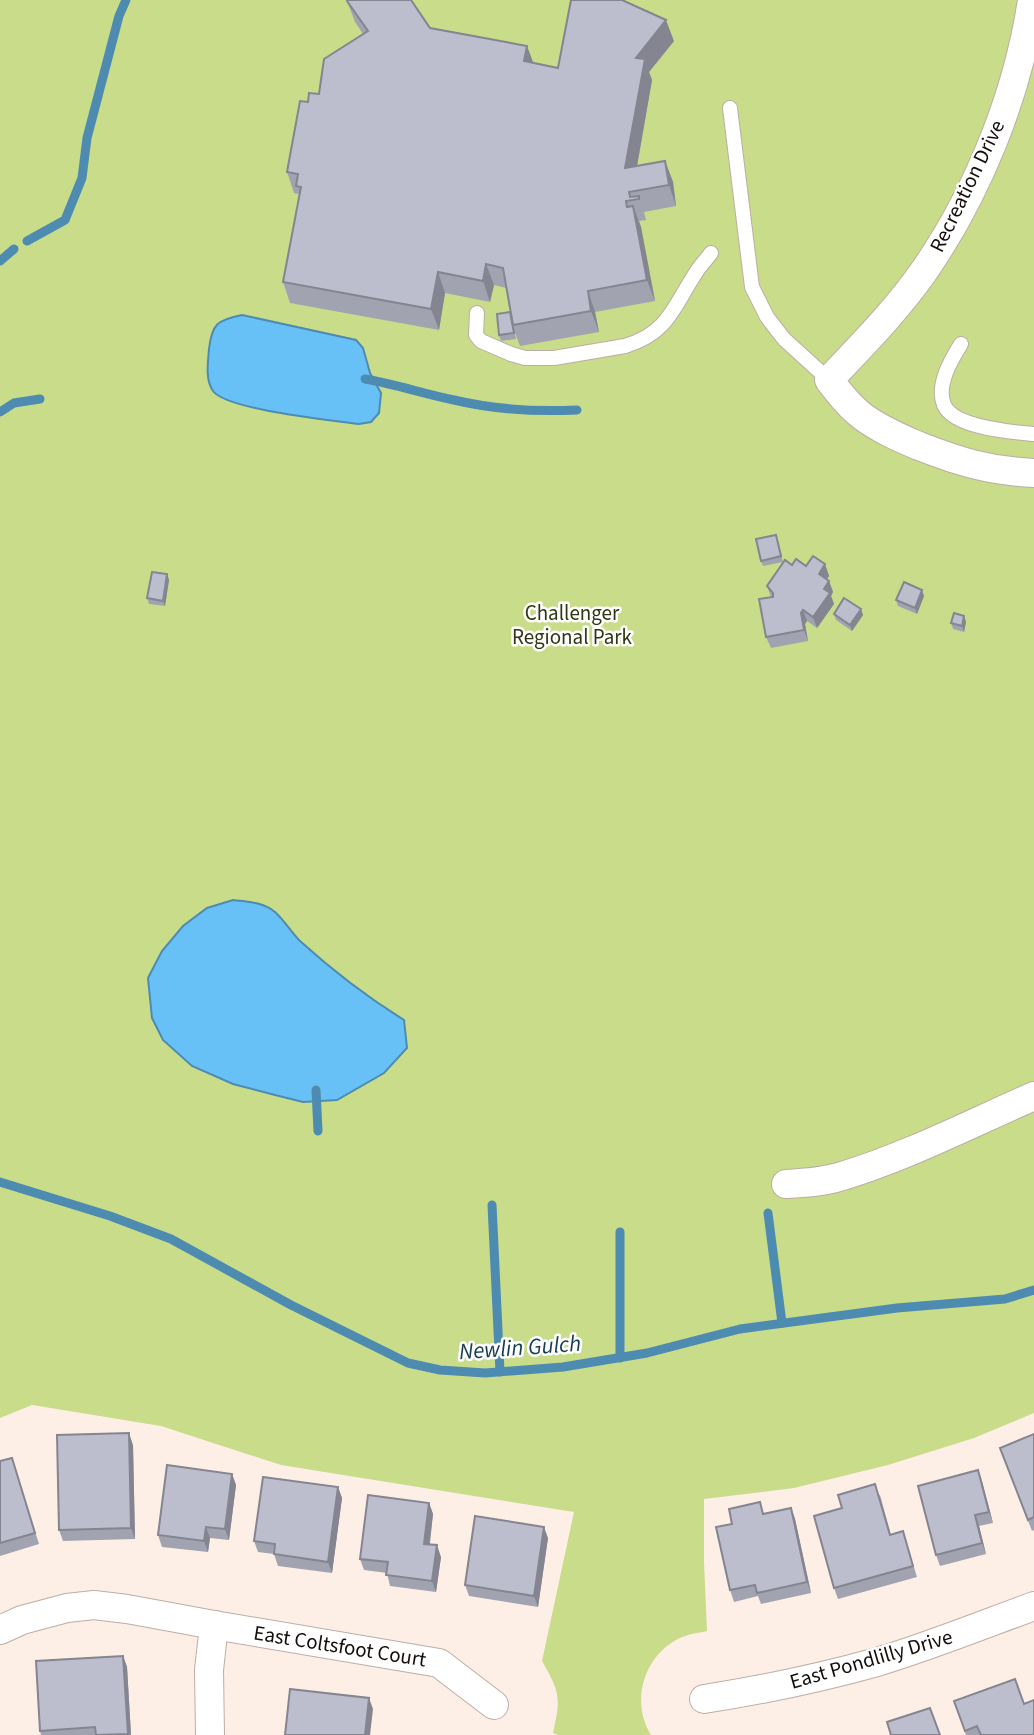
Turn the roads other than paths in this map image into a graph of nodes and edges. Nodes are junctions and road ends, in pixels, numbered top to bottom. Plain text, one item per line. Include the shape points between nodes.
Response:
1 (1032, 0) edge
2 (730, 108) dead end
3 (711, 253) dead end
4 (477, 313) dead end
5 (961, 344) dead end
6 (829, 380) junction
7 (1034, 433) edge
8 (1034, 473) edge
9 (1034, 1096) edge
10 (786, 1184) dead end
11 (1034, 1606) edge
12 (214, 1625) junction
13 (0, 1630) edge
14 (704, 1699) dead end
15 (494, 1705) dead end
16 (210, 1735) edge

1 - 6 street, Recreation Drive via 1005,107 962,206 909,291
2 - 6 lane via 752,288 784,339
3 - 4 lane via 668,319 650,335 625,346 554,358 524,358 481,341 476,335
5 - 7 lane via 945,374 942,395 952,415 1003,431
6 - 8 street via 862,416 901,439 972,465
9 - 10 street via 838,1178
11 - 14 street, East Pondlilly Drive via 879,1661 773,1688
12 - 13 street, East Coltsfoot Court via 94,1605 43,1613
12 - 15 street, East Coltsfoot Court via 439,1663
12 - 16 street

